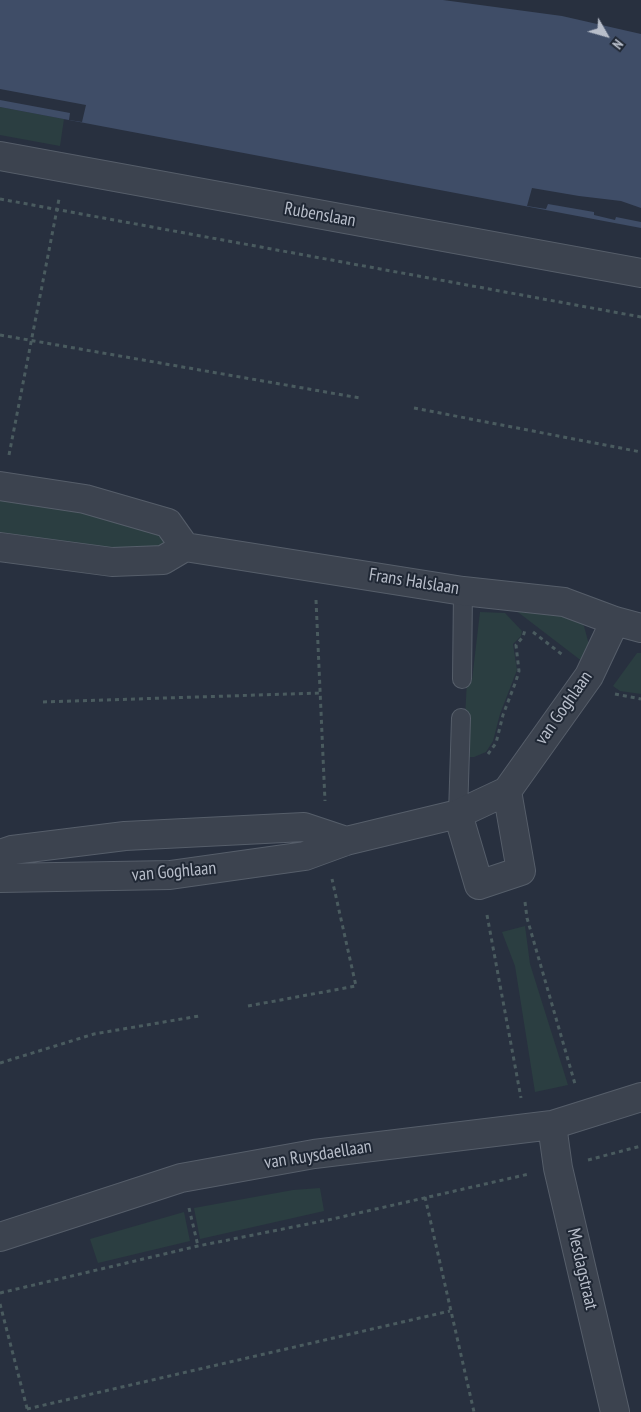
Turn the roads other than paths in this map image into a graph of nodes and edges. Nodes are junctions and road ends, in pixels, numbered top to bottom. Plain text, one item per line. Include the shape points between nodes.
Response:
1 (0, 156) edge
2 (641, 273) edge
3 (2, 485) edge
4 (184, 547) junction
5 (0, 548) edge
6 (464, 591) junction
7 (615, 621) junction
8 (641, 628) edge
9 (462, 679) dead end
10 (461, 718) dead end
11 (507, 791) junction
12 (458, 814) junction
13 (333, 841) junction
14 (0, 854) edge
15 (0, 878) edge
16 (641, 1097) edge
17 (539, 1125) junction
18 (0, 1237) edge
19 (615, 1412) edge

1 - 2 street, Rubenslaan
3 - 4 street via 85,499 168,523
4 - 5 street via 163,560 112,562
4 - 6 street, Frans Halslaan
6 - 7 street, Frans Halslaan via 564,602
6 - 9 lane
7 - 8 street, Frans Halslaan
7 - 11 street, van Goghlaan via 589,676
10 - 12 lane
11 - 12 street, van Goghlaan
11 - 12 street via 521,871 479,885
12 - 13 street, van Goghlaan
13 - 14 street, van Goghlaan via 304,828 125,836
13 - 15 street, van Goghlaan via 305,856 170,875
16 - 17 street, van Ruysdaellaan via 584,1116
17 - 18 street, van Ruysdaellaan via 314,1154 181,1178
17 - 19 street, Mesdagstraat via 558,1168

